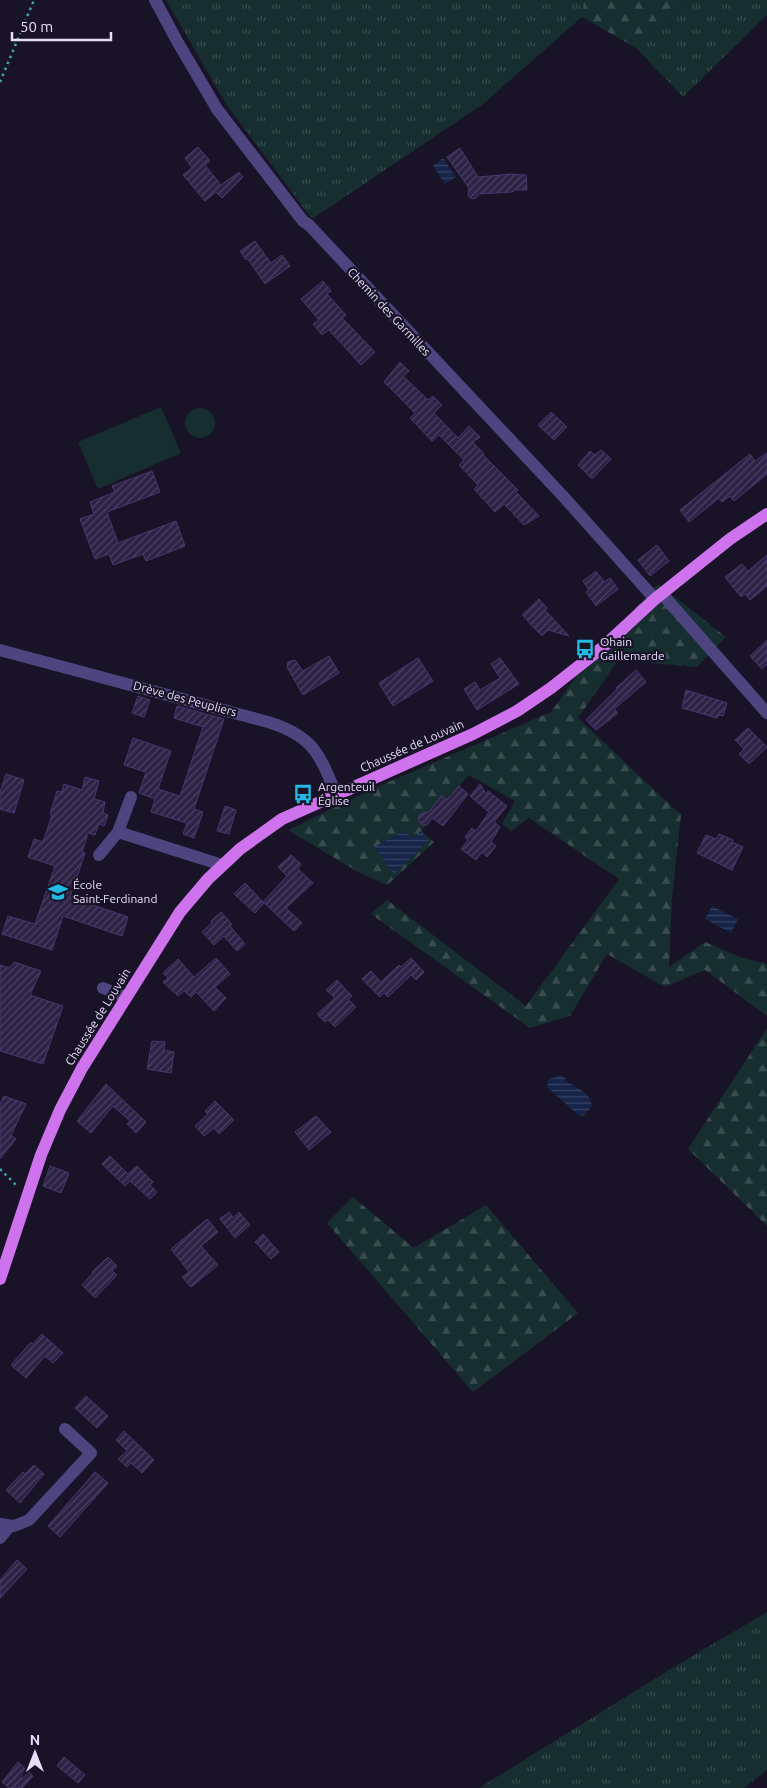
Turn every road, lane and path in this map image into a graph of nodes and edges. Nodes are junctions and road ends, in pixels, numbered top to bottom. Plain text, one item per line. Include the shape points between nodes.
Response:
1 (34, 0) edge
2 (155, 0) edge
3 (0, 82) edge
4 (767, 514) edge
5 (659, 596) junction
6 (0, 650) edge
7 (767, 714) edge
8 (336, 794) junction
9 (131, 797) dead end
10 (118, 832) junction
11 (99, 855) dead end
12 (222, 865) junction
13 (103, 988) dead end
14 (126, 996) junction
15 (0, 1169) edge
16 (27, 1196) junction
17 (0, 1279) edge
18 (65, 1429) dead end
19 (5, 1525) edge
20 (0, 1538) edge

1 - 3 path
2 - 5 street, Chemin des Garmilles via 217,109 303,221
4 - 5 main road, Chaussée de Louvain
5 - 7 street, Chemin des Garmilles
5 - 8 main road, Chaussée de Louvain via 603,646 517,711 474,734
6 - 8 street, Drève des Peupliers via 287,728 316,751
8 - 12 main road, Chaussée de Louvain via 282,819
9 - 10 street
10 - 11 street
10 - 12 street
12 - 14 main road, Chaussée de Louvain via 180,912
13 - 14 street
14 - 16 main road, Chaussée de Louvain via 60,1110
15 - 16 path
16 - 17 main road, Chaussée de Louvain
18 - 19 street via 91,1453 29,1520 18,1525
19 - 20 street

